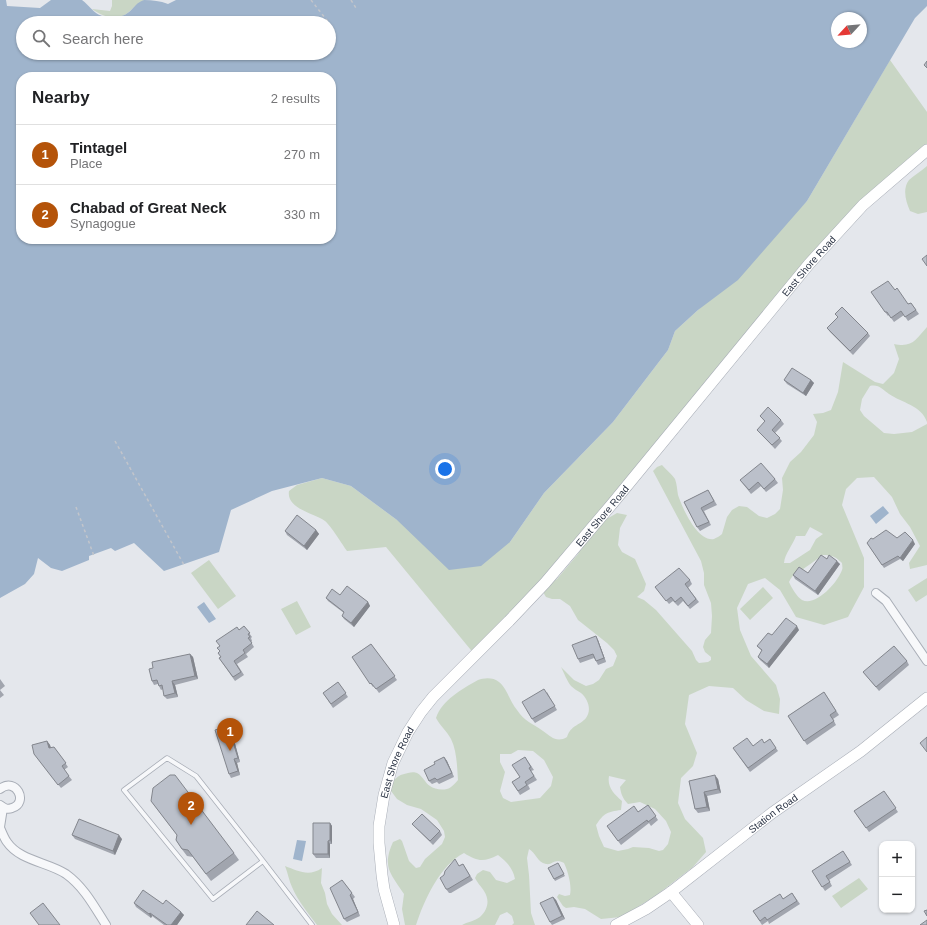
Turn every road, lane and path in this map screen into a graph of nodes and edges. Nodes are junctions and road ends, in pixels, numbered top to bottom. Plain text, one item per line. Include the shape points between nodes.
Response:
1 (311, 0) edge
2 (351, 0) edge
3 (356, 8) dead end
4 (324, 16) edge
5 (927, 150) edge
6 (115, 441) dead end
7 (76, 506) dead end
8 (94, 556) dead end
9 (184, 565) dead end
10 (876, 593) dead end
11 (927, 661) edge
12 (927, 698) edge
13 (0, 789) edge
14 (2, 806) edge
15 (0, 827) edge
16 (264, 861) junction
17 (671, 892) junction
18 (106, 925) edge
19 (312, 925) edge
20 (394, 925) edge
21 (616, 925) edge
22 (698, 925) edge

1 - 4 path
2 - 3 path
5 - 20 main road, East Shore Road via 863,205 833,236 545,583 421,712 393,763 379,826 384,889
6 - 9 path
7 - 8 path
10 - 11 street via 886,601
12 - 17 main road, Station Road via 861,751 772,813
13 - 14 street via 11,786 20,794 17,805 11,809
14 - 15 street
15 - 18 street via 7,842 16,851 49,865 76,883
16 - 16 lane via 213,899 124,790 167,758 196,776
16 - 19 lane
17 - 21 main road, Station Road
17 - 22 main road

